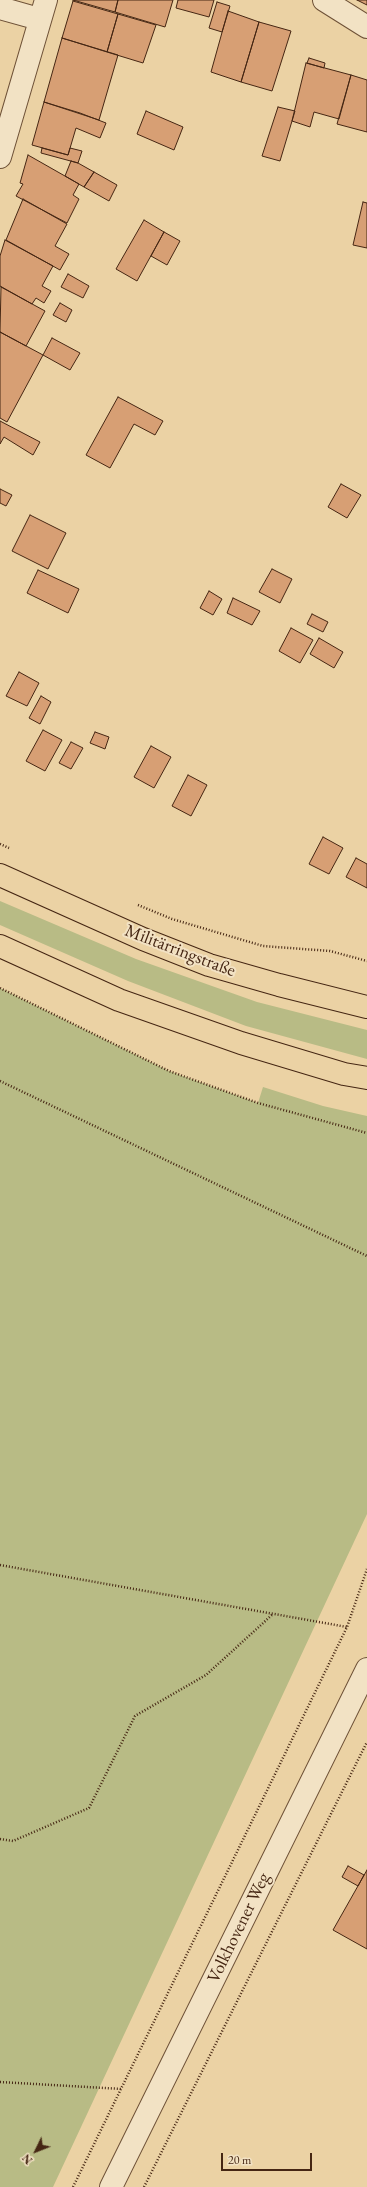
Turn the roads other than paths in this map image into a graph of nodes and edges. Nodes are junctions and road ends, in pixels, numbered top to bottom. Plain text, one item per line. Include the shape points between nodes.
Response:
1 (324, 0) edge
2 (0, 8) edge
3 (42, 10) edge
4 (367, 27) edge
5 (0, 157) edge
6 (0, 875) edge
7 (0, 946) edge
8 (367, 1007) edge
9 (344, 1074) junction
10 (367, 1078) edge
11 (367, 1086) edge
12 (367, 1669) edge
13 (111, 2187) edge

1 - 4 street
2 - 3 street
3 - 5 street
6 - 8 main road, Militärringstraße via 143,939 210,965
7 - 9 main road via 119,1000 240,1043
9 - 10 main road
9 - 11 main road
12 - 13 street, Volkhovener Weg

